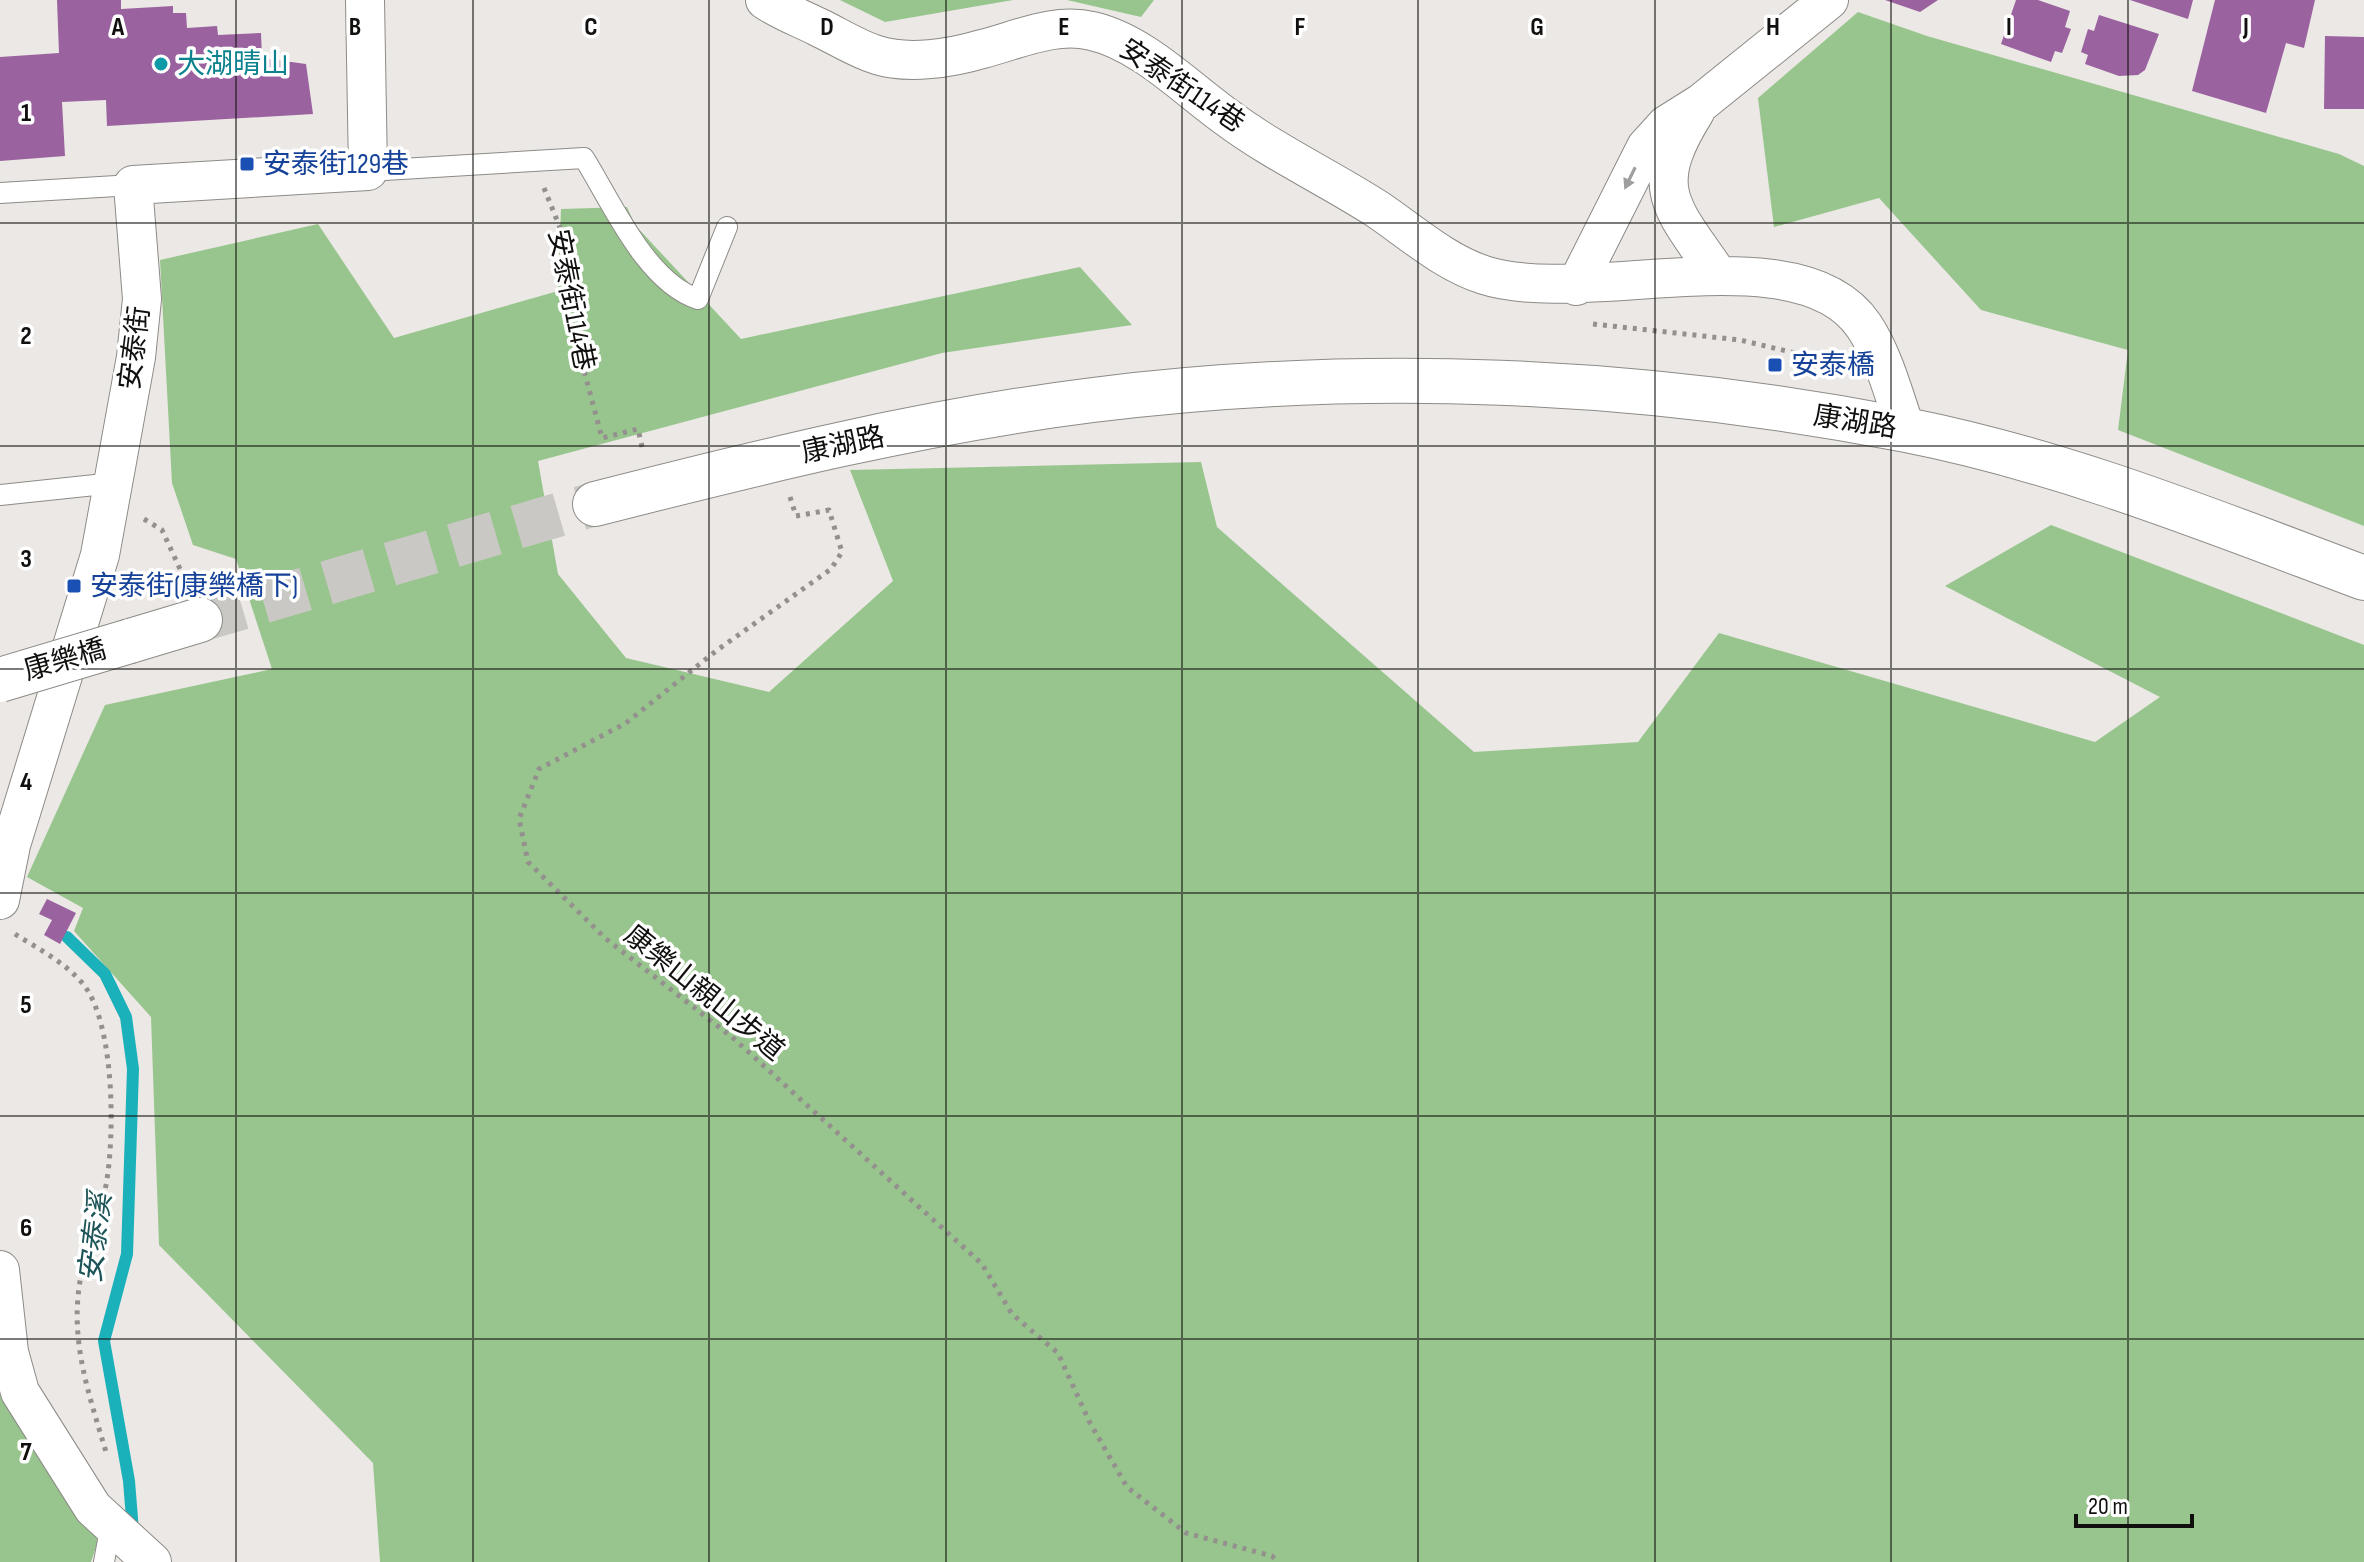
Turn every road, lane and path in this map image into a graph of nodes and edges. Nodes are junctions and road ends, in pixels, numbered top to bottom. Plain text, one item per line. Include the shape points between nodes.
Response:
1 (365, 0) edge
2 (765, 0) edge
3 (1829, 0) edge
4 (1701, 103) junction
5 (533, 161) junction
6 (368, 171) junction
7 (133, 185) junction
8 (0, 193) edge
9 (727, 227) dead end
10 (1718, 275) junction
11 (1576, 286) junction
12 (1589, 324) dead end
13 (1817, 416) junction
14 (1906, 430) junction
15 (779, 458) junction
16 (653, 489) junction
17 (0, 495) edge
18 (111, 497) junction
19 (595, 504) tunnel mouth
20 (2364, 578) edge
21 (200, 620) joint
22 (0, 680) edge
23 (6, 916) edge
24 (0, 1270) edge
25 (108, 1459) dead end
26 (111, 1524) junction
27 (104, 1562) edge
28 (152, 1562) edge
29 (1278, 1562) edge

1 - 6 street
2 - 11 street, 安泰街114巷 via 877,55 902,59 980,50 1042,31 1093,31 1121,41 1229,120 1446,257 1514,284
3 - 4 street
4 - 10 street via 1674,150 1666,182 1683,224
4 -> 11 street via 1666,125 1646,147
5 - 6 lane
5 - 9 lane via 584,158 651,266 689,296 698,299
5 - 16 path, 安泰街114巷 via 567,245 574,333 602,438 638,429
6 - 7 street
7 - 8 lane
7 - 18 street, 安泰街 via 142,299
10 - 11 street, 安泰街114巷
10 - 14 street, 安泰街114巷 via 1818,289 1844,304 1864,324 1877,349
12 - 13 path via 1740,340 1795,353 1794,362 1822,367
13 - 14 street, 康湖路
13 - 15 street, 康湖路 via 1528,385 1324,383 1093,400
14 - 20 street, 康湖路 via 2125,490
15 - 16 street, 康湖路
15 - 29 path, 康樂山親山步道 via 796,516 829,510 842,552 831,569 626,723 539,769 519,819 528,862 605,938 733,1038 982,1264 1012,1314 1058,1353 1127,1487 1186,1533
16 - 19 street, 康湖路
17 - 18 lane
18 - 21 path via 162,530
18 - 23 street, 安泰街 via 100,555 11,845
21 - 22 street, 康樂橋, bridge
23 - 25 path via 81,981 98,1007 106,1039 108,1170 77,1314 81,1360
24 - 26 street via 9,1352 20,1392 93,1508
26 - 27 lane
26 - 28 street

